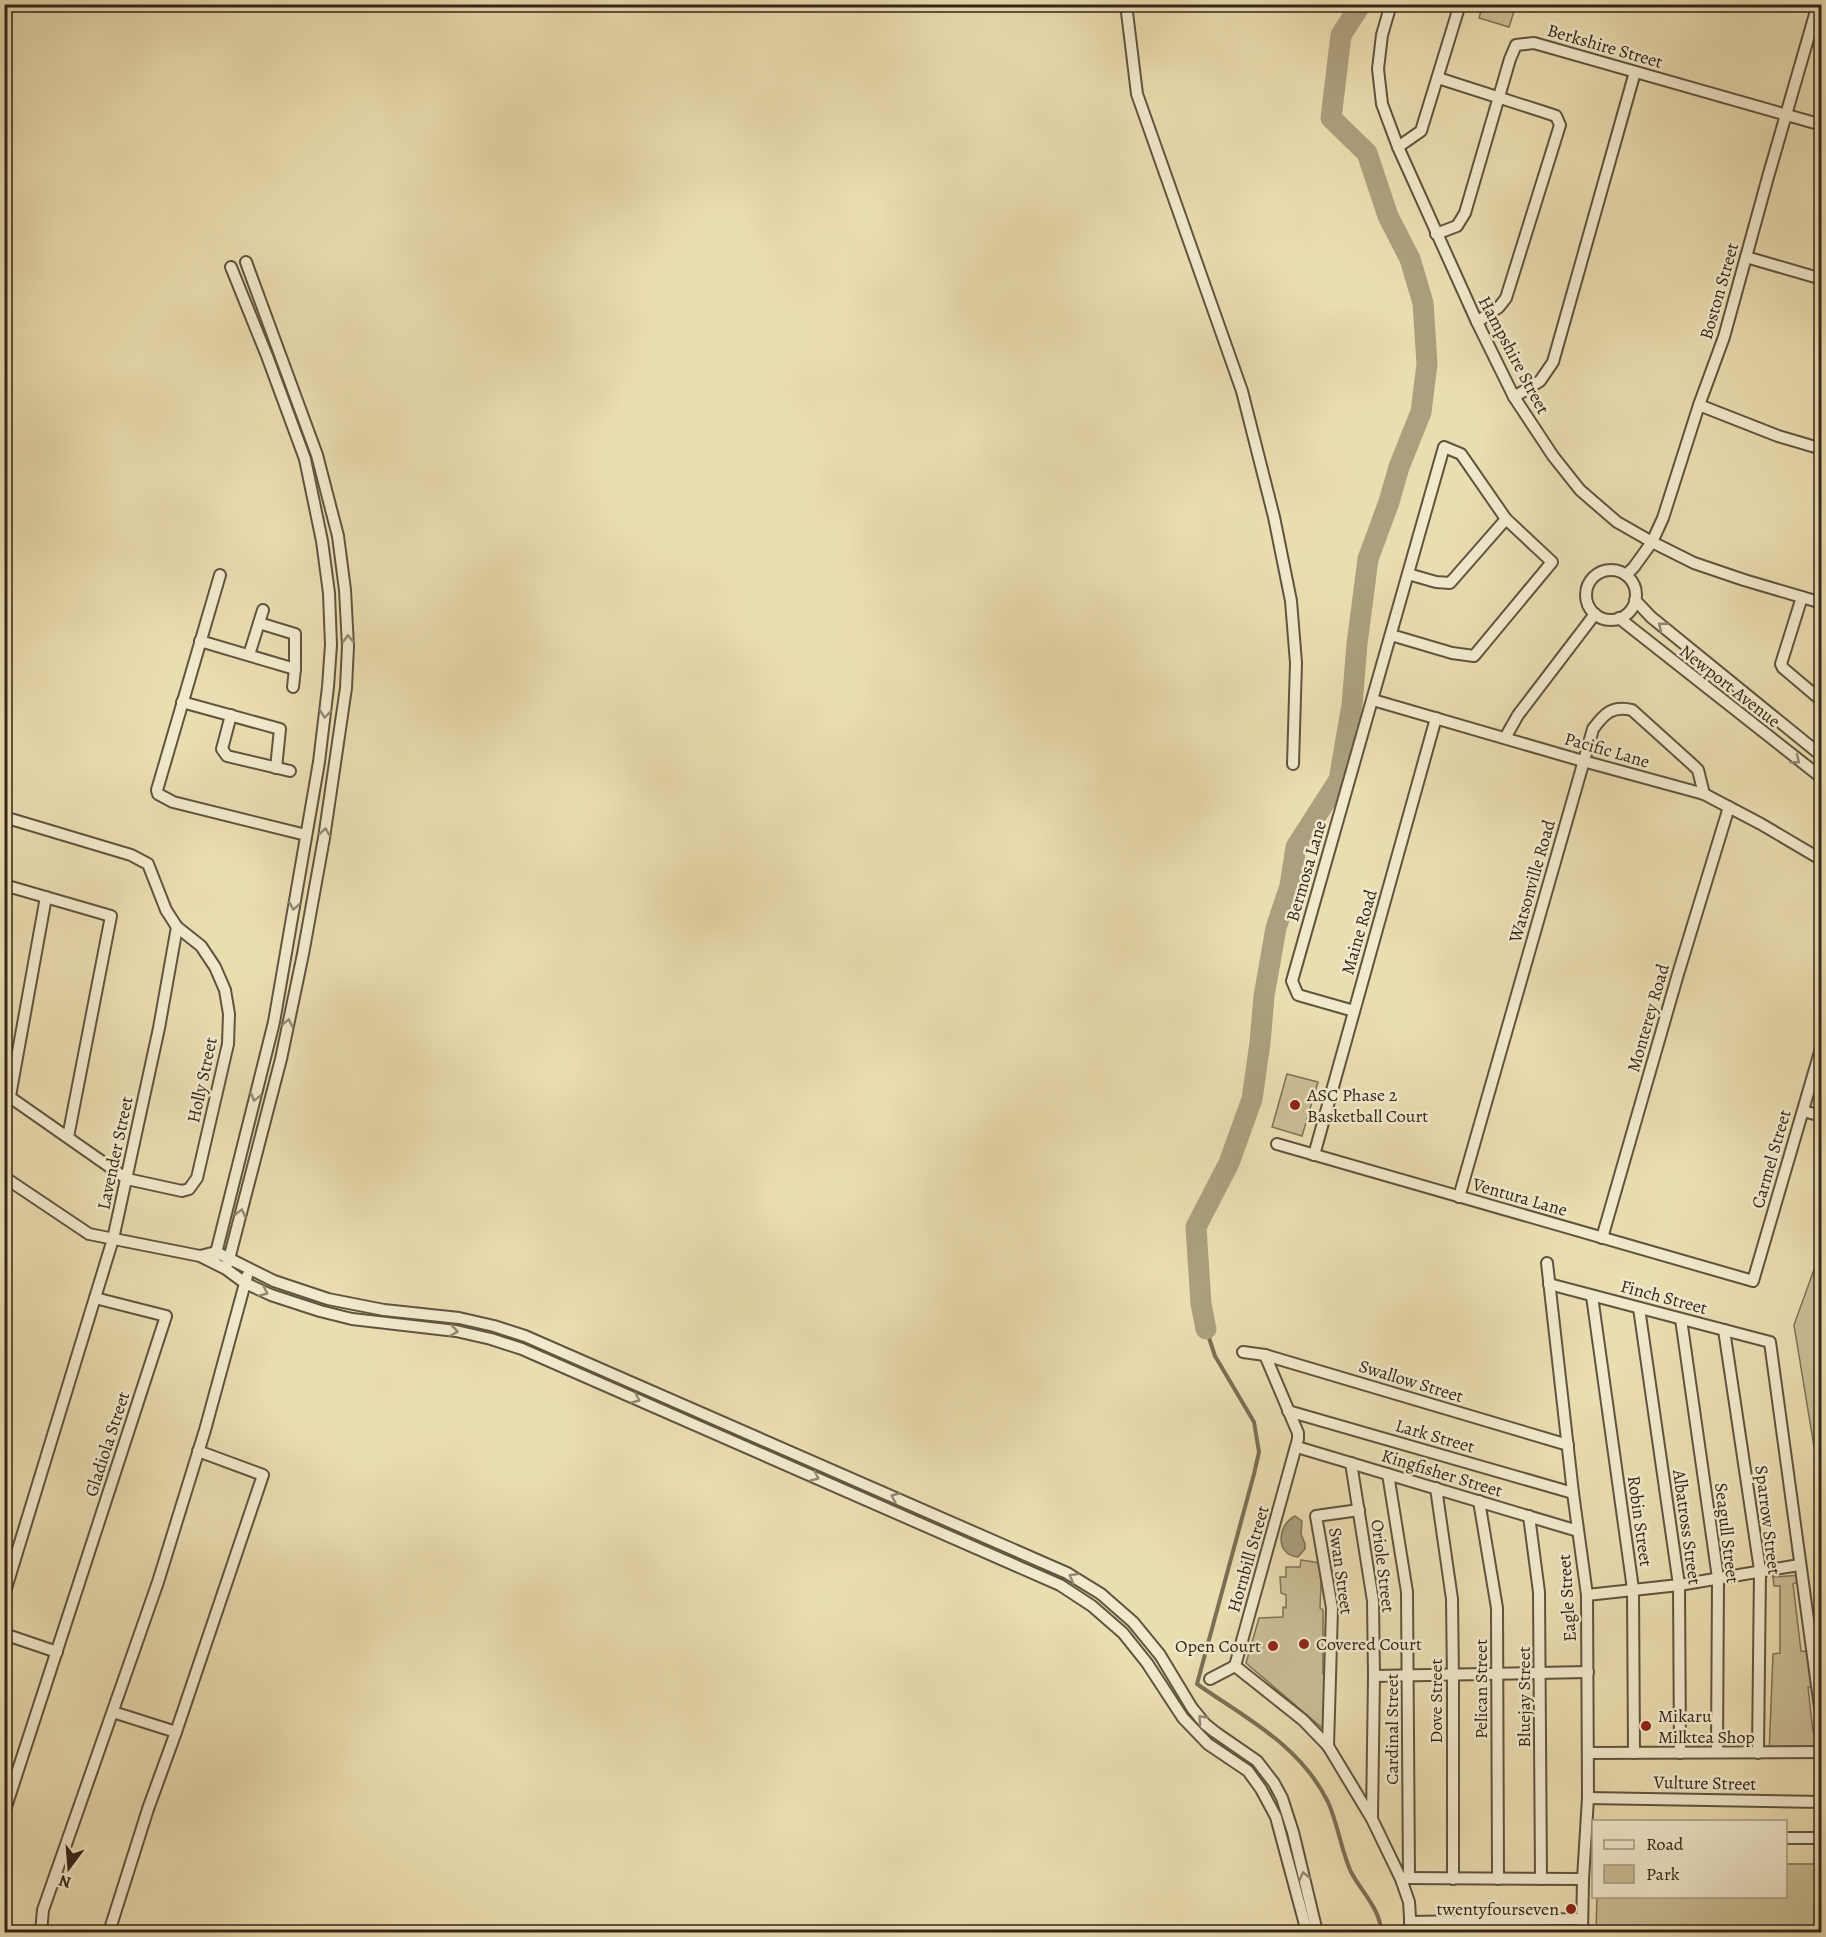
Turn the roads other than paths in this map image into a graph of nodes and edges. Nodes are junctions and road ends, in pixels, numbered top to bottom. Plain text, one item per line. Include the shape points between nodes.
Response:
1 (1126, 4) edge
2 (1390, 4) edge
3 (1460, 4) edge
4 (1818, 4) edge
5 (1635, 72) junction
6 (1438, 78) junction
7 (1499, 97) junction
8 (1786, 115) junction
9 (1821, 125) edge
10 (1398, 147) junction
11 (1436, 234) junction
12 (1746, 258) junction
13 (246, 262) dead end
14 (231, 267) dead end
15 (1821, 279) edge
16 (1476, 322) junction
17 (1514, 398) junction
18 (1699, 405) junction
19 (1821, 448) edge
20 (1506, 519) junction
21 (1652, 542) junction
22 (1408, 574) junction
23 (220, 575) dead end
24 (1626, 575) junction
25 (345, 590) junction
26 (329, 593) junction
27 (1802, 597) junction
28 (1635, 600) junction
29 (1821, 603) edge
30 (263, 610) dead end
31 (1594, 614) junction
32 (1619, 618) junction
33 (259, 623) junction
34 (1391, 635) junction
35 (200, 641) junction
36 (249, 655) junction
37 (296, 669) junction
38 (293, 687) dead end
39 (1373, 700) junction
40 (1821, 701) edge
41 (182, 702) junction
42 (231, 715) junction
43 (1436, 718) junction
44 (1505, 738) junction
45 (1821, 756) edge
46 (1583, 761) junction
47 (1293, 764) dead end
48 (276, 768) junction
49 (290, 771) dead end
50 (1821, 778) edge
51 (1704, 794) junction
52 (1729, 807) junction
53 (4, 817) edge
54 (306, 835) junction
55 (1821, 860) edge
56 (4, 885) edge
57 (46, 897) junction
58 (177, 927) junction
59 (1354, 1011) junction
60 (1821, 1048) edge
61 (7, 1094) edge
62 (1803, 1112) junction
63 (1821, 1116) edge
64 (68, 1137) junction
65 (1277, 1144) dead end
66 (1314, 1155) junction
67 (4, 1178) edge
68 (127, 1179) junction
69 (1459, 1197) junction
70 (1602, 1238) junction
71 (113, 1239) junction
72 (215, 1258) junction
73 (229, 1258) junction
74 (1547, 1263) dead end
75 (226, 1269) junction
76 (249, 1270) junction
77 (1753, 1281) joint
78 (245, 1283) junction
79 (1549, 1284) junction
80 (1592, 1296) junction
81 (95, 1298) junction
82 (1639, 1308) junction
83 (1681, 1319) junction
84 (1724, 1330) junction
85 (1243, 1352) dead end
86 (1265, 1355) junction
87 (1288, 1411) junction
88 (1568, 1445) junction
89 (1297, 1447) junction
90 (198, 1451) junction
91 (1350, 1463) junction
92 (1388, 1474) junction
93 (1436, 1488) junction
94 (1573, 1493) junction
95 (1479, 1501) junction
96 (1359, 1510) junction
97 (1529, 1516) junction
98 (1578, 1531) junction
99 (1799, 1565) junction
100 (1760, 1570) junction
101 (1718, 1578) junction
102 (1679, 1586) junction
103 (1633, 1589) junction
104 (4, 1594) edge
105 (1587, 1595) junction
106 (4, 1634) edge
107 (57, 1652) junction
108 (1234, 1666) junction
109 (1588, 1672) junction
110 (1541, 1673) junction
111 (1453, 1674) junction
112 (1498, 1674) junction
113 (1374, 1676) junction
114 (1409, 1676) junction
115 (1210, 1678) dead end
116 (113, 1712) junction
117 (1821, 1722) edge
118 (176, 1732) junction
119 (1328, 1746) junction
120 (1717, 1752) junction
121 (1821, 1752) edge
122 (1588, 1753) junction
123 (1634, 1753) junction
124 (1680, 1753) junction
125 (1758, 1753) junction
126 (1588, 1798) junction
127 (1821, 1802) edge
128 (4, 1813) edge
129 (1372, 1818) junction
130 (1590, 1837) edge
131 (1787, 1838) edge
132 (1821, 1838) edge
133 (1405, 1878) junction
134 (1453, 1879) junction
135 (1498, 1879) junction
136 (1541, 1879) junction
137 (1583, 1879) junction
138 (1582, 1919) junction
139 (1411, 1927) edge
140 (42, 1932) edge
141 (109, 1932) edge
142 (1307, 1932) edge
143 (1317, 1932) edge
144 (1582, 1932) edge

1 - 47 street via 1137,94 1242,391 1274,517 1291,601 1296,663
2 - 10 street, Hampshire Street via 1378,69 1382,104
3 - 6 street
4 - 8 street, Boston Street
5 - 7 street, Berkshire Street via 1534,43 1516,45
5 - 8 street, Berkshire Street
5 - 17 street via 1553,362 1540,381
6 - 7 street
6 - 10 street via 1421,130
7 - 11 street, Berkshire Street via 1465,213 1456,226
7 - 16 street via 1556,116 1560,125 1506,297 1499,307
8 - 9 street, Berkshire Street
8 - 12 street, Boston Street
10 - 11 street, Hampshire Street
11 - 16 street, Hampshire Street
12 - 15 street
12 - 18 street, Boston Street via 1724,337
13 - 25 street via 317,455 338,536
14 - 26 street via 304,459
16 - 17 street, Hampshire Street
17 - 21 street, Hampshire Street via 1580,490 1617,522
18 - 19 street
18 - 21 street, Boston Street
20 - 22 street via 1450,583
20 - 22 street via 1461,454 1444,447
20 - 34 street via 1552,562 1474,656
21 - 24 street, Boston Street
21 - 27 street, Hampshire Street via 1694,563
22 - 34 street
23 - 35 street
24 - 28 street via 1634,586
24 - 31 street via 1610,570 1588,583 1586,600
25 - 26 street
73 -> 25 street via 281,1059 324,838 346,688
26 -> 54 street via 328,687
27 - 29 street, Hampshire Street
27 - 40 street via 1781,664
28 - 32 street via 1630,611
45 -> 28 street, Newport Avenue
30 - 33 street
31 - 32 street via 1606,619
31 - 44 street
32 -> 50 street, Newport Avenue
33 - 36 street
33 - 37 street via 295,634
34 - 39 street
35 - 36 street
35 - 41 street
36 - 37 street
37 - 38 street
39 - 43 street, Pacific Lane
39 - 59 street, Bermosa Lane via 1292,981 1298,995
41 - 42 street
41 - 54 street via 158,794 173,802
42 - 48 street via 280,729
42 - 48 street via 222,744 224,753
43 - 44 street, Pacific Lane
43 - 59 street, Maine Road
44 - 46 street, Pacific Lane
46 - 51 street, Pacific Lane
46 - 51 street, Watsonville Road via 1593,729 1603,716 1623,708 1632,710 1698,770
46 - 69 street, Watsonville Road
48 - 49 street
51 - 52 street, Pacific Lane
52 - 55 street, Pacific Lane
52 - 70 street, Monterey Road
53 - 58 street via 140,859 147,864
54 -> 72 street via 274,1022
56 - 57 street
57 - 61 street
57 - 64 street via 111,916
58 - 68 street, Lavender Street
58 - 68 street, Holly Street via 201,946 215,967 225,990 228,1044 194,1184 175,1191
59 - 66 street, Maine Road
60 - 62 street, Carmel Street
61 - 64 street
62 - 63 street
62 - 77 street, Carmel Street
64 - 68 street
65 - 66 street, Ventura Lane
66 - 69 street, Ventura Lane
67 - 71 street via 89,1234
68 - 71 street, Lavender Street
69 - 70 street, Ventura Lane
70 - 77 street, Ventura Lane
71 - 72 street
71 - 81 street, Lavender Street
72 - 73 street
72 - 75 street
73 - 75 street
73 - 76 street
74 - 79 street, Eagle Street
75 - 78 street
76 - 78 street
143 -> 76 street via 1293,1832 1274,1783 1257,1761 1205,1724 1133,1622 1101,1594 1068,1573 525,1336 459,1318 328,1299
78 - 90 street
78 -> 142 street via 271,1295 352,1319 456,1331 522,1349 1060,1585 1123,1633 1148,1663 1183,1718 1208,1744 1248,1771 1262,1789 1276,1817
79 - 80 street, Finch Street
79 - 88 street, Eagle Street
80 - 82 street, Finch Street
80 - 103 street, Robin Street
81 - 104 street, Lavender Street
81 - 107 street, Gladiola Street via 166,1316
82 - 83 street, Finch Street
82 - 102 street, Albatross Street
83 - 84 street, Finch Street
83 - 101 street, Seagull Street
84 - 99 street, Finch Street via 1770,1342
84 - 100 street, Sparrow Street
85 - 86 street, Swallow Street
86 - 87 street, Hornbill Street
86 - 88 street, Swallow Street
87 - 89 street, Hornbill Street via 1298,1433
87 - 94 street, Lark Street
88 - 94 street, Eagle Street
89 - 91 street, Kingfisher Street
89 - 108 street, Hornbill Street
90 - 116 street
90 - 118 street via 263,1475
91 - 92 street, Kingfisher Street
91 - 96 street, Oriole Street
92 - 93 street, Kingfisher Street
92 - 114 street, Cardinal Street via 1407,1592
93 - 95 street, Kingfisher Street
93 - 111 street, Dove Street via 1451,1589
94 - 98 street, Eagle Street
95 - 97 street, Kingfisher Street
95 - 112 street, Pelican Street via 1497,1608
96 - 113 street, Oriole Street via 1373,1600
96 - 119 street, Swan Street via 1316,1516 1332,1608
97 - 98 street, Kingfisher Street
97 - 110 street, Bluejay Street via 1539,1592
98 - 105 street, Eagle Street
99 - 100 street
99 - 117 street
100 - 101 street
100 - 125 street, Sparrow Street
101 - 102 street
101 - 120 street, Seagull Street
102 - 103 street
102 - 124 street, Albatross Street
103 - 105 street
103 - 123 street, Robin Street
105 - 109 street, Eagle Street
106 - 107 street
107 - 128 street, Gladiola Street
108 - 115 street
108 - 119 street via 1303,1720
109 - 110 street
109 - 122 street, Eagle Street
110 - 112 street
110 - 136 street, Bluejay Street
111 - 112 street
111 - 114 street
111 - 134 street, Dove Street
112 - 135 street, Pelican Street
113 - 114 street
113 - 129 street, Oriole Street
114 - 133 street, Cardinal Street
116 - 118 street
116 - 140 street via 44,1910
118 - 141 street
119 - 129 street
120 - 124 street
120 - 125 street
121 - 125 street
122 - 123 street
122 - 126 street, Eagle Street
123 - 124 street
126 - 127 street, Vulture Street
126 - 130 street, Eagle Street
129 - 133 street
130 - 137 street, Eagle Street
131 - 132 street
133 - 134 street
133 - 139 street
134 - 135 street
135 - 136 street
136 - 137 street
137 - 138 street, Eagle Street
138 - 139 street
138 - 144 street, Eagle Street

